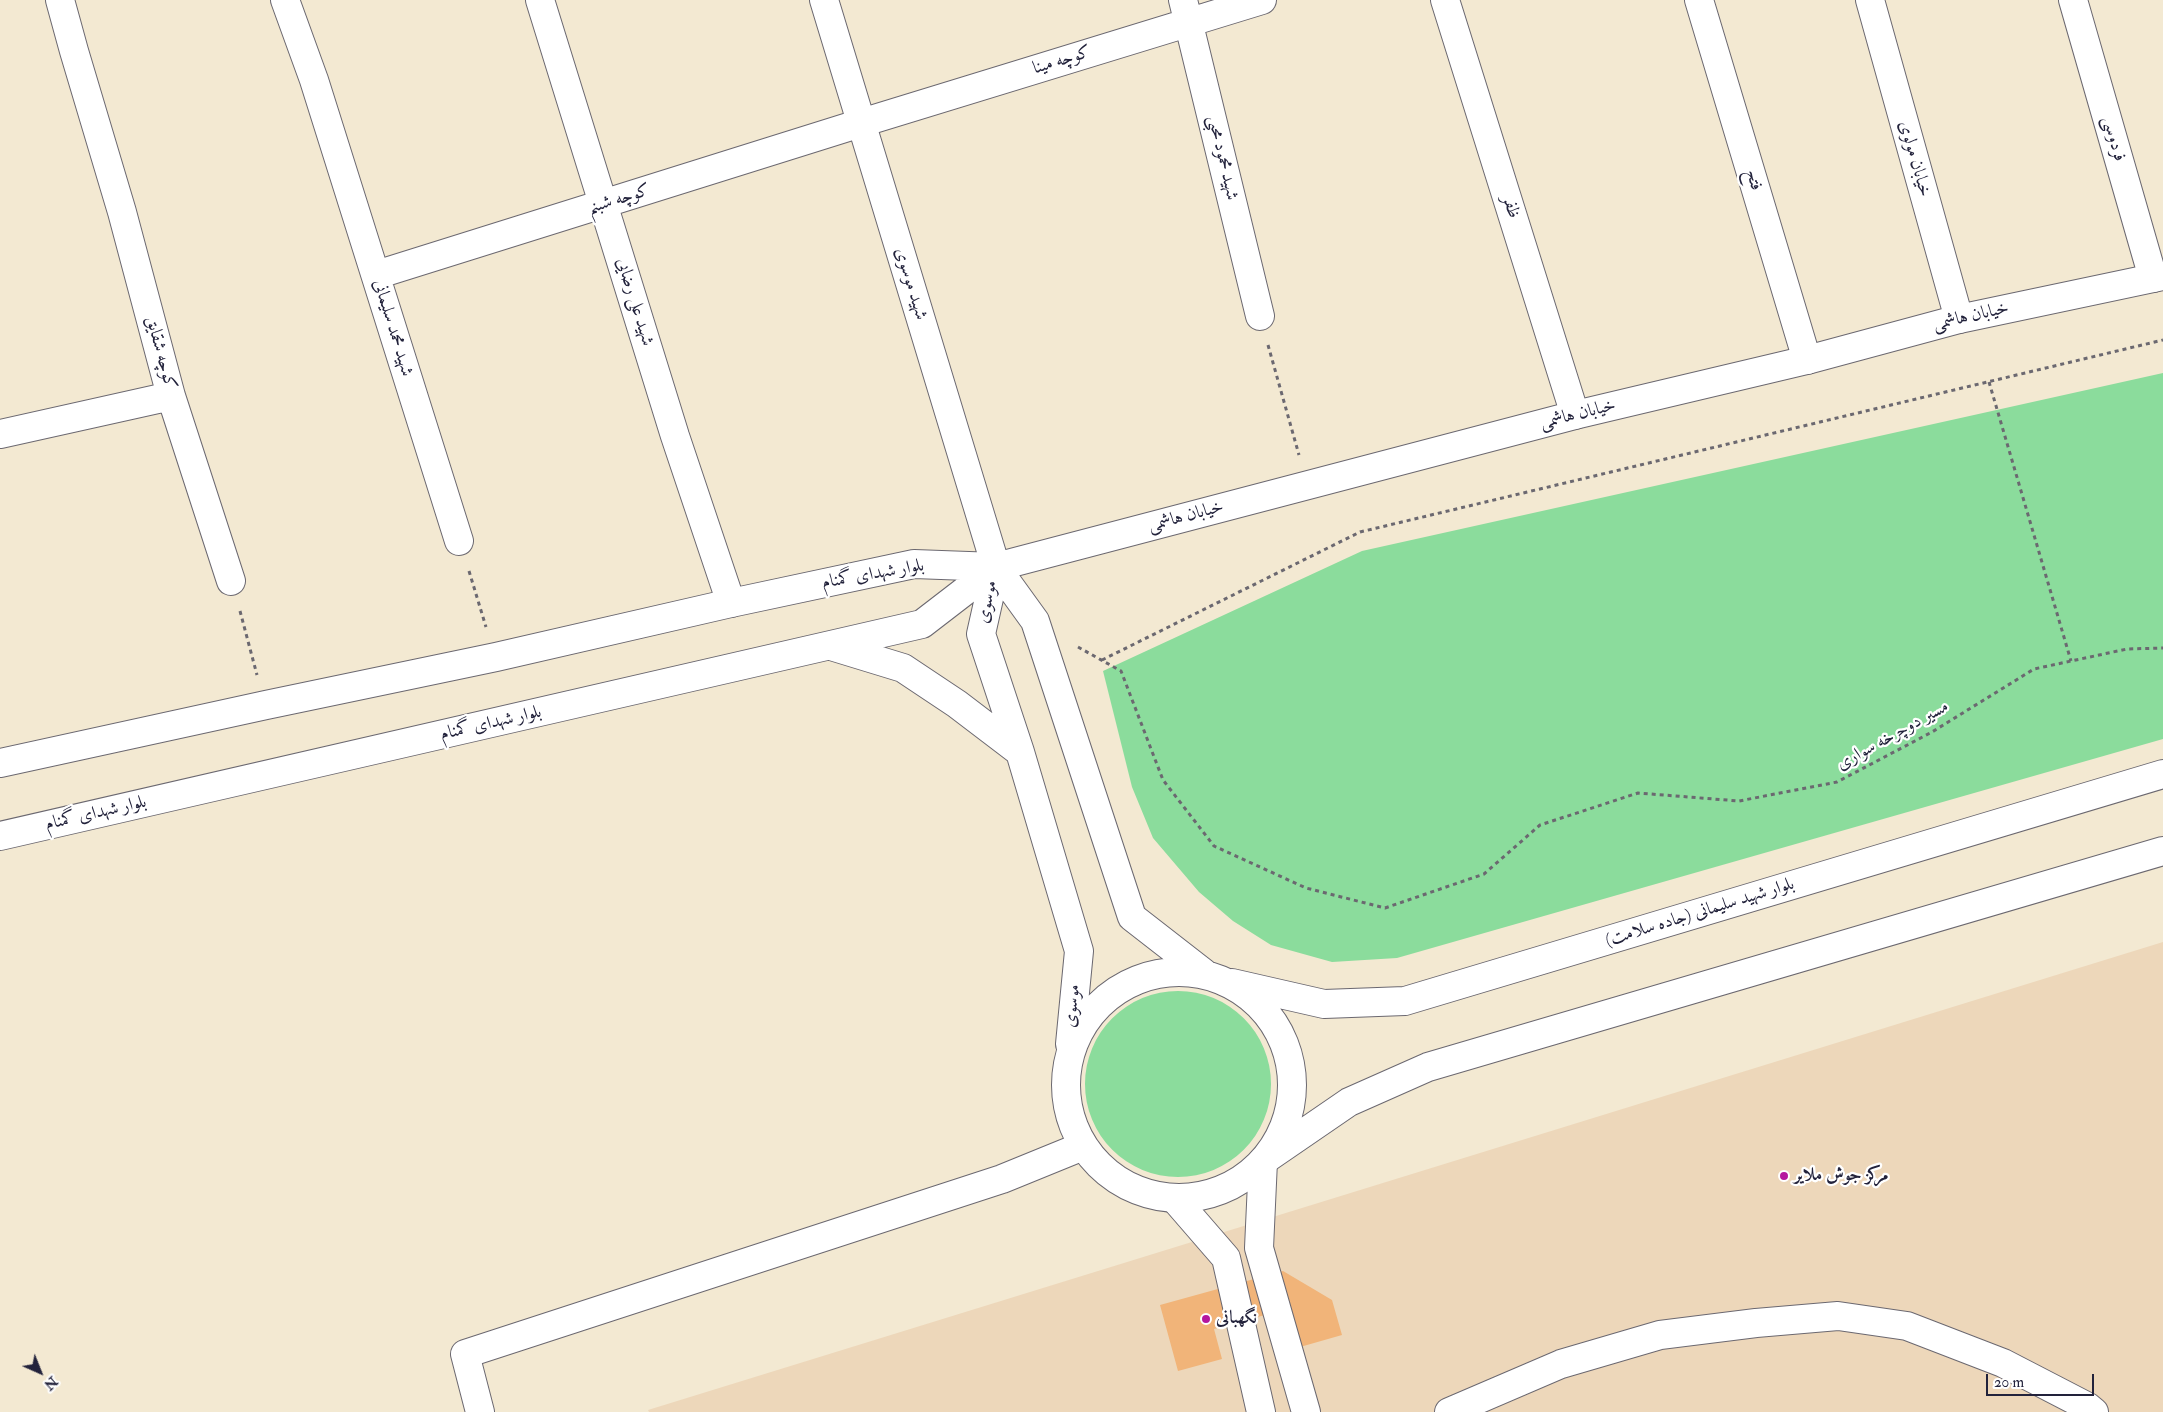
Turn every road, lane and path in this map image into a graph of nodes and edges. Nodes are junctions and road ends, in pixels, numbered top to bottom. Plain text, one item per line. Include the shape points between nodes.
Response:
1 (60, 0) edge
2 (285, 0) edge
3 (540, 0) edge
4 (824, 0) edge
5 (1262, 0) edge
6 (1445, 0) edge
7 (1699, 0) edge
8 (1870, 0) edge
9 (2073, 0) edge
10 (1187, 11) edge
11 (862, 123) junction
12 (604, 204) junction
13 (376, 275) junction
14 (2158, 277) edge
15 (1260, 316) joint
16 (1959, 319) junction
17 (2163, 340) edge
18 (1807, 360) junction
19 (1989, 382) junction
20 (171, 396) junction
21 (1576, 415) junction
22 (0, 434) edge
23 (1308, 485) junction
24 (460, 541) joint
25 (996, 567) junction
26 (231, 581) joint
27 (731, 603) junction
28 (1035, 621) junction
29 (830, 646) junction
30 (2163, 648) edge
31 (496, 657) junction
32 (1102, 660) junction
33 (2071, 661) junction
34 (266, 705) junction
35 (1020, 752) junction
36 (0, 763) edge
37 (2163, 774) edge
38 (0, 836) edge
39 (2163, 850) edge
40 (1204, 974) junction
41 (1232, 984) junction
42 (1068, 1060) junction
43 (1083, 1146) junction
44 (1263, 1161) junction
45 (1174, 1198) junction
46 (2087, 1410) edge
47 (480, 1412) edge
48 (1261, 1412) edge
49 (1306, 1412) edge
50 (1449, 1412) edge

1 - 20 main road, کوچه شقایق
2 - 13 main road, شهید محمد سلیمانی
3 - 12 main road, شهید علی رضایی
4 - 11 main road, شهید موسوی
5 - 10 main road, کوچه مینا
6 - 21 main road, ظفر
7 - 18 main road, فتح
8 - 16 main road, خیابان مولوی
9 - 14 main road, فردوسی
10 - 11 main road, کوچه مینا
10 - 15 main road, شهید محمود محبی
11 - 12 main road, کوچه شبنم
11 - 25 main road, شهید موسوی
12 - 13 main road, کوچه شبنم
12 - 27 main road, شهید علی رضایی via 675,436
13 - 24 main road, شهید محمد سلیمانی
14 - 16 main road, خیابان هاشمی
15 - 23 path
16 - 18 main road, خیابان هاشمی
17 - 19 path
18 - 21 main road, خیابان هاشمی
19 - 32 path via 1360,532
19 - 33 path
20 - 22 main road
20 - 26 main road, کوچه شقایق
21 - 23 main road, خیابان هاشمی
23 - 25 main road, خیابان هاشمی
24 - 31 path
25 - 27 main road, بلوار شهدای گمنام via 914,564
25 - 28 main road, موسوی
25 - 29 main road, بلوار شهدای گمنام via 922,624
25 - 35 main road, موسوی via 981,634
26 - 34 path
27 - 31 main road, بلوار شهدای گمنام
28 - 32 path, مسیر دوچرخه سواری
28 - 40 main road, موسوی via 1132,917
29 - 35 main road via 903,668
29 - 38 main road, بلوار شهدای گمنام
30 - 33 path, مسیر دوچرخه سواری via 2127,650
31 - 34 main road, بلوار شهدای گمنام
32 - 33 path, مسیر دوچرخه سواری via 1121,672 1163,780 1214,846 1306,888 1386,908 1484,874 1540,825 1638,793 1739,801 1837,782 1932,732 2034,668
34 - 36 main road, بلوار شهدای گمنام
35 - 42 main road, موسوی via 1079,951
37 - 41 main road, بلوار شهید سلیمانی (جاده سلامت) via 1405,1001 1324,1004
39 - 44 main road via 1428,1067 1349,1102
40 - 41 main road
40 - 42 main road via 1165,972 1145,976 1118,988 1096,1008 1078,1032
41 - 44 main road via 1256,1001 1275,1023 1288,1050 1293,1080 1290,1109 1279,1137
42 - 43 main road via 1065,1090 1070,1119
43 - 45 main road via 1100,1167 1122,1183 1147,1194
43 - 47 main road via 1002,1179 465,1354
44 - 45 main road via 1244,1178 1222,1189 1199,1196
44 - 49 main road via 1259,1248
45 - 48 main road via 1226,1258
46 - 50 main road via 2002,1363 1907,1326 1838,1316 1660,1335 1561,1364

